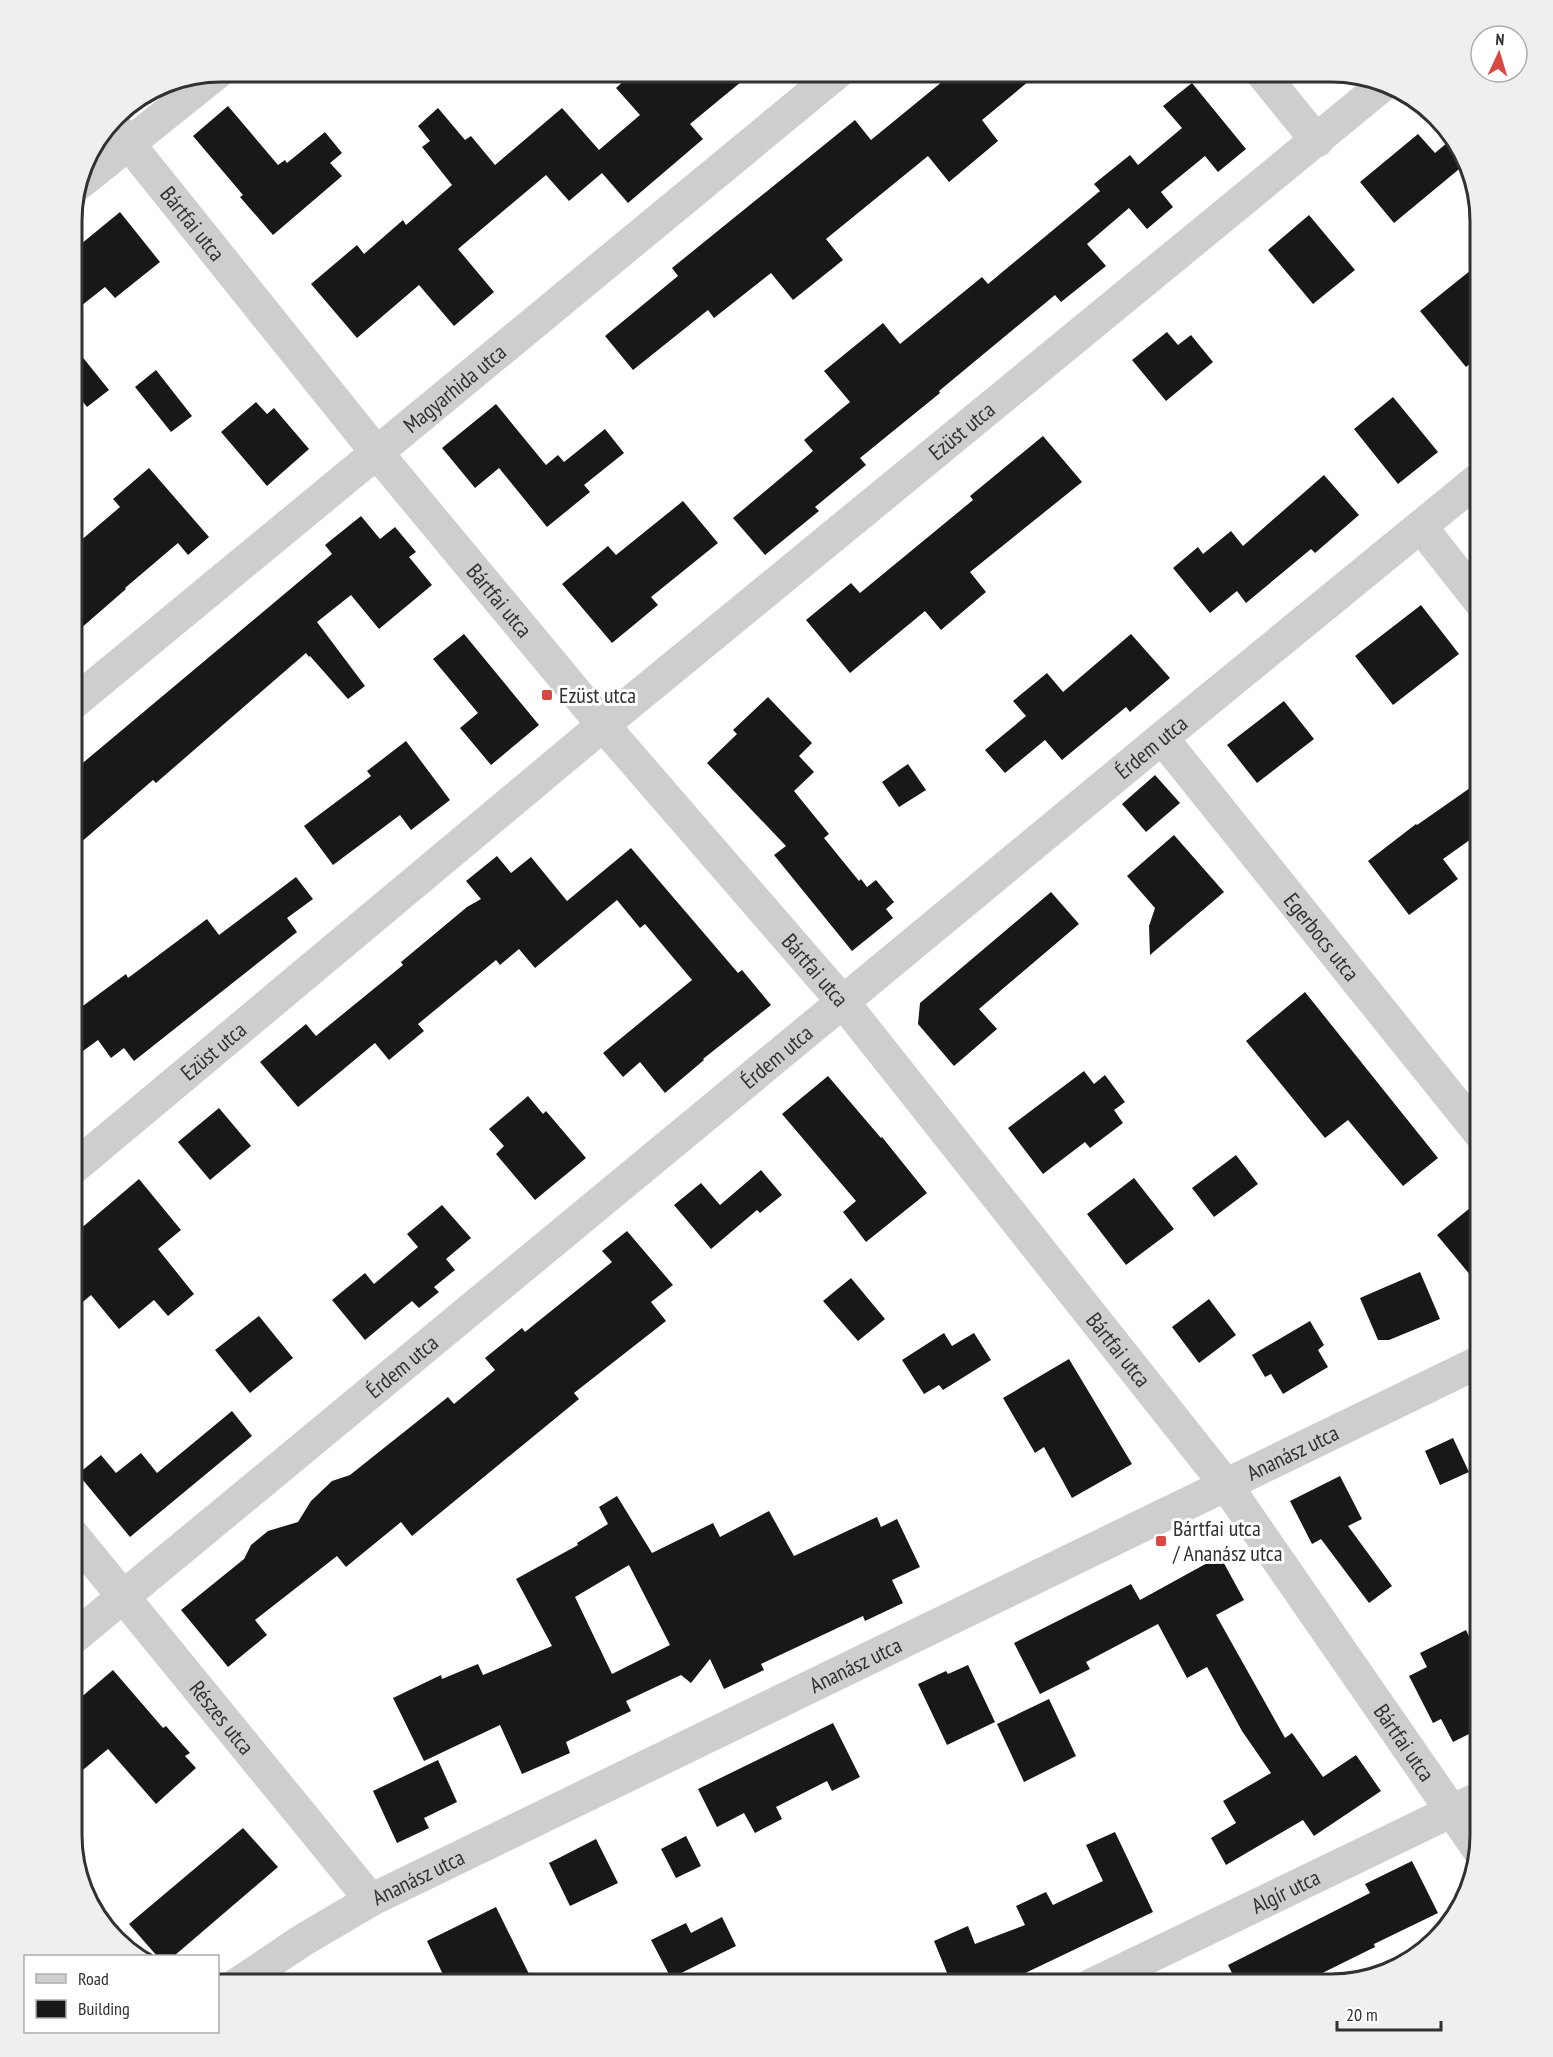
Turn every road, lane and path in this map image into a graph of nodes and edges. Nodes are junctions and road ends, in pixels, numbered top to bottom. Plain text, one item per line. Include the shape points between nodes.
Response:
1 (825, 83) edge
2 (1270, 83) edge
3 (199, 84) edge
4 (1377, 90) edge
5 (121, 133) edge
6 (1317, 141) junction
7 (94, 166) edge
8 (377, 453) junction
9 (1470, 486) edge
10 (1420, 527) junction
11 (1470, 589) edge
12 (83, 695) edge
13 (603, 725) junction
14 (1162, 738) junction
15 (843, 1002) junction
16 (1470, 1121) edge
17 (82, 1160) edge
18 (1470, 1366) edge
19 (1226, 1485) junction
20 (82, 1546) edge
21 (124, 1596) junction
22 (82, 1631) edge
23 (1467, 1804) edge
24 (371, 1900) junction
25 (252, 1974) edge
26 (1114, 1974) edge

1 - 8 street, Magyarhida utca
2 - 6 street
3 - 5 street
4 - 6 street, Ezüst utca
5 - 7 street
5 - 8 street, Bártfai utca
6 - 13 street, Ezüst utca
8 - 12 street, Magyarhida utca
8 - 13 street, Bártfai utca
9 - 10 street, Érdem utca
10 - 11 street
10 - 14 street, Érdem utca
13 - 15 street, Bártfai utca
13 - 17 street, Ezüst utca
14 - 15 street, Érdem utca
14 - 16 street, Egerbocs utca
15 - 19 street, Bártfai utca
15 - 21 street, Érdem utca
18 - 19 street, Ananász utca
19 - 23 street, Bártfai utca
19 - 24 street, Ananász utca
20 - 21 street, Részes utca
21 - 22 street, Érdem utca
21 - 24 street, Részes utca
23 - 26 street, Algír utca
24 - 25 street, Ananász utca

